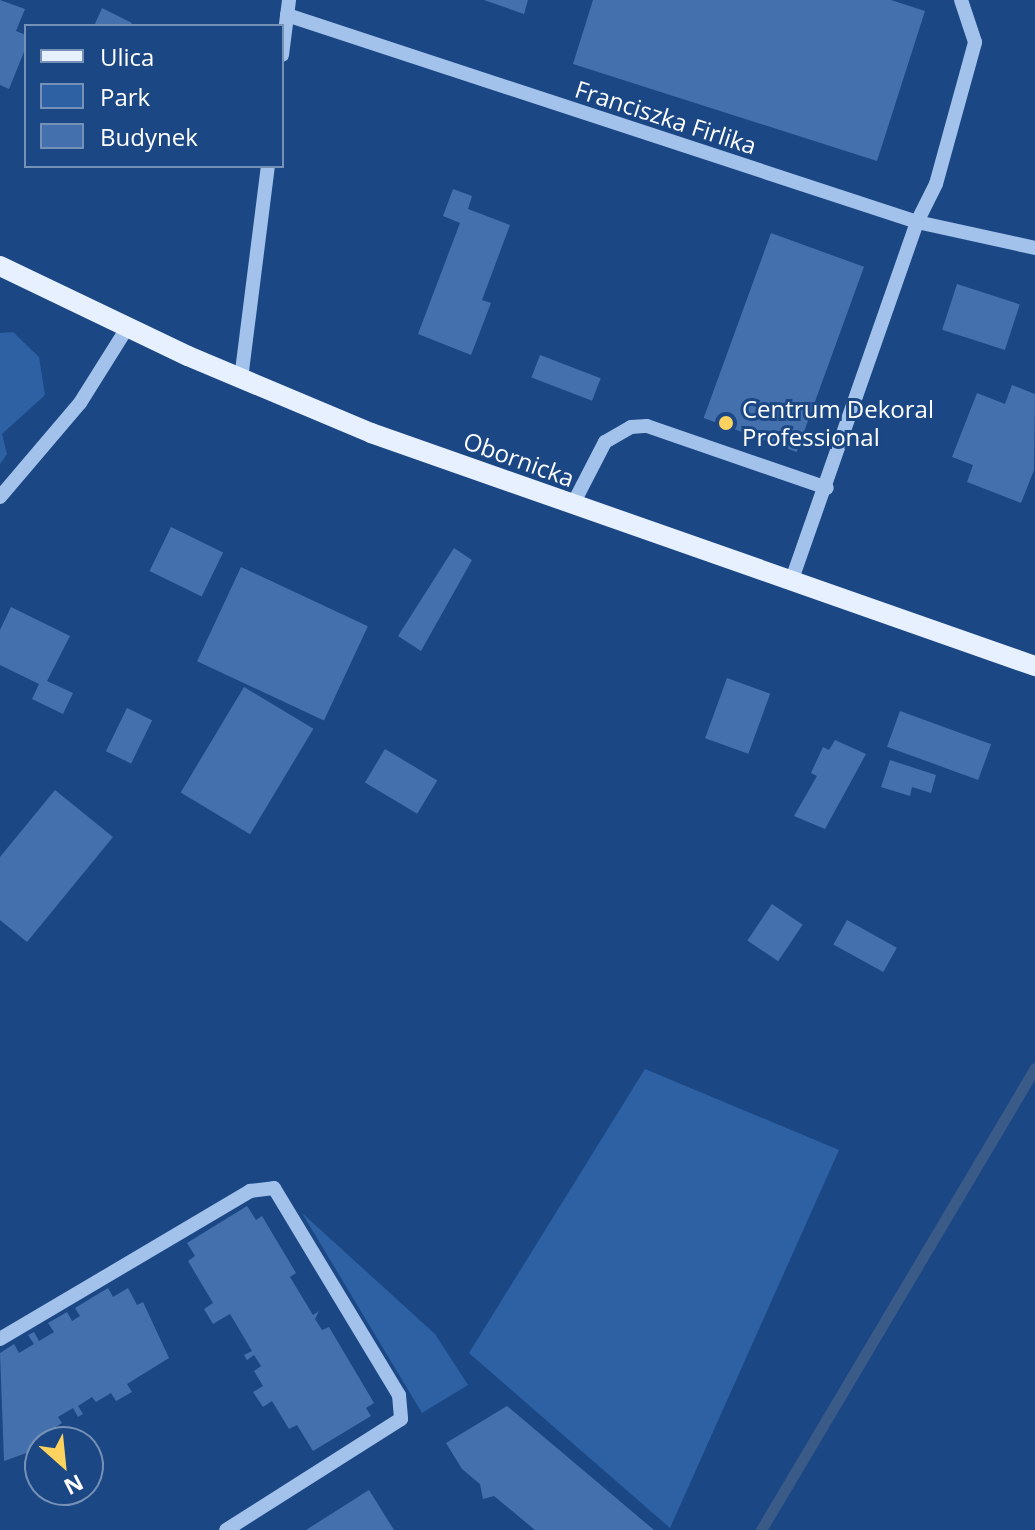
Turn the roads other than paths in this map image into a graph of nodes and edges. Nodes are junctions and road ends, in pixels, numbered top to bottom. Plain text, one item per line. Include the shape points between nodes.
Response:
1 (961, 0) edge
2 (288, 8) edge
3 (284, 39) edge
4 (268, 168) edge
5 (917, 222) junction
6 (1035, 248) edge
7 (0, 266) edge
8 (127, 328) junction
9 (241, 379) junction
10 (827, 488) junction
11 (0, 497) edge
12 (572, 506) junction
13 (791, 582) junction
14 (1035, 666) edge
15 (0, 1339) edge
16 (226, 1530) edge

1 - 5 street via 975,42 936,184
2 - 3 street, Franciszka Firlika
2 - 5 street, Franciszka Firlika
4 - 9 street
5 - 6 street, Franciszka Firlika
5 - 10 street
7 - 8 main road, Obornicka
8 - 9 main road, Obornicka
8 - 11 street via 80,403
9 - 12 main road, Obornicka
10 - 12 street via 647,426 631,427 605,442
10 - 13 street
12 - 13 main road, Obornicka
13 - 14 main road, Obornicka
15 - 16 street via 250,1191 274,1188 399,1395 401,1419

